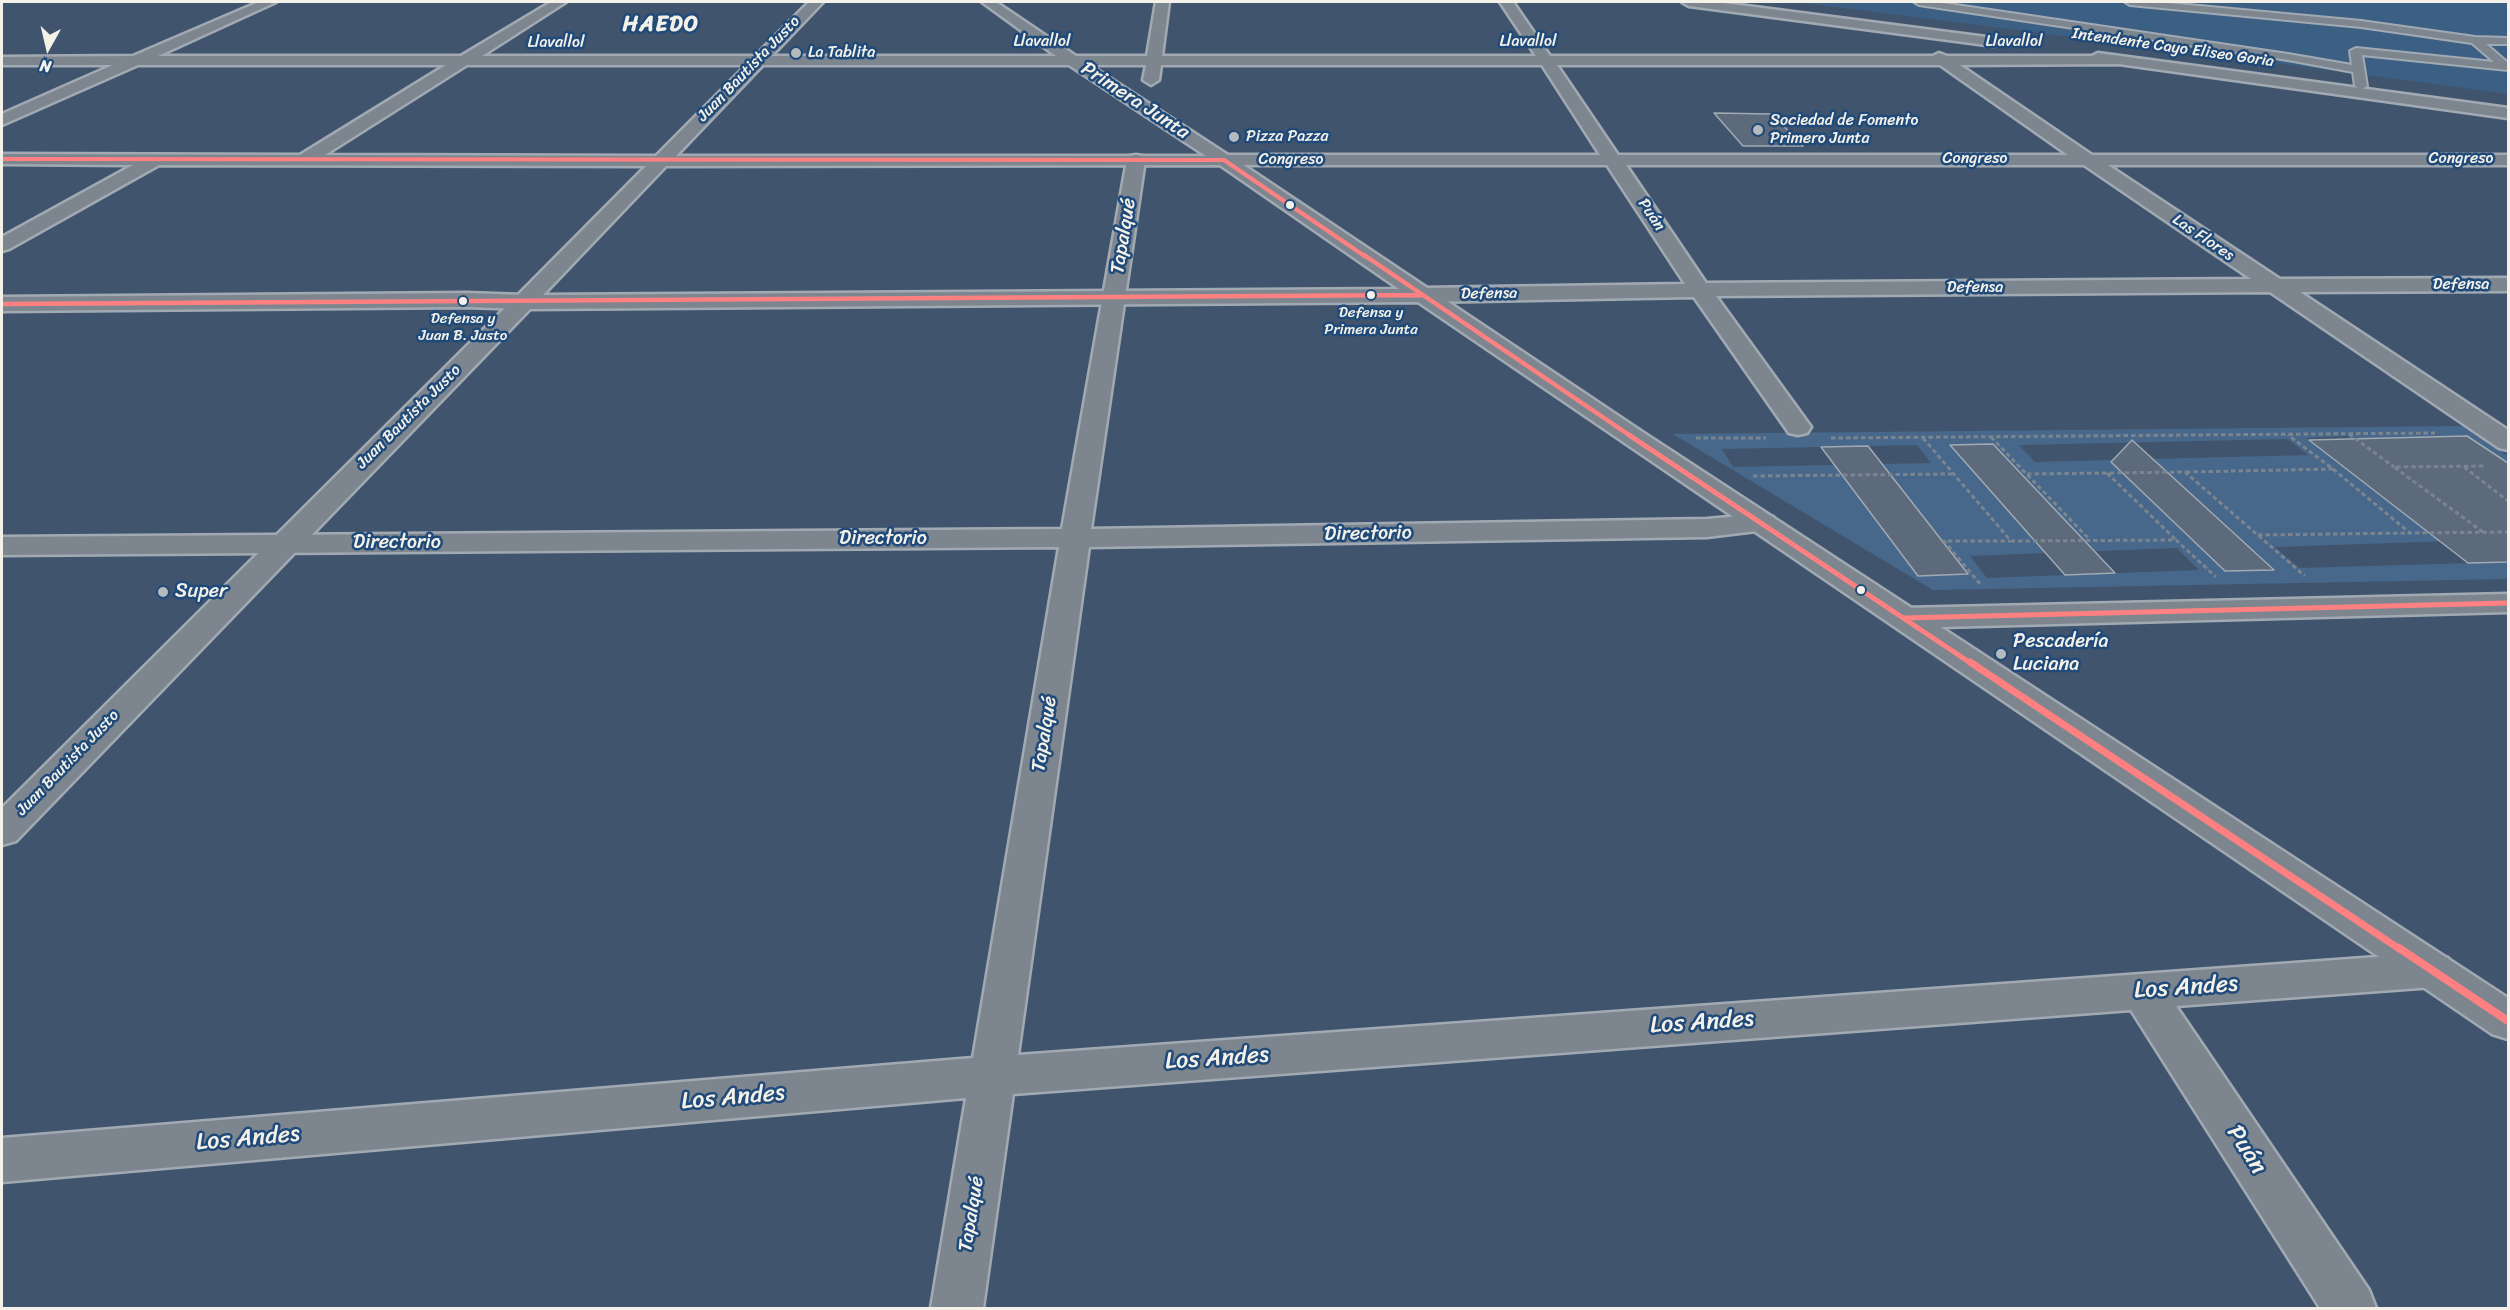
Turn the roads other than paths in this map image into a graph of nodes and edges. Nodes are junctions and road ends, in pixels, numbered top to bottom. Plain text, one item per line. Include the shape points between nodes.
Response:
1 (269, 2) edge
2 (559, 2) edge
3 (816, 2) edge
4 (988, 2) edge
5 (1162, 2) edge
6 (1507, 2) edge
7 (1689, 2) edge
8 (1918, 2) edge
9 (2130, 2) edge
10 (1900, 30) junction
11 (2475, 40) junction
12 (2508, 41) edge
13 (1072, 60) junction
14 (1154, 60) junction
15 (1545, 60) junction
16 (1943, 60) junction
17 (2119, 60) junction
18 (2, 61) edge
19 (134, 61) junction
20 (462, 61) junction
21 (758, 61) junction
22 (2507, 67) edge
23 (2359, 70) junction
24 (2362, 92) junction
25 (1146, 109) junction
26 (2507, 114) edge
27 (2, 120) edge
28 (2, 159) edge
29 (2085, 159) junction
30 (304, 160) junction
31 (1136, 160) junction
32 (1224, 160) junction
33 (1614, 160) junction
34 (2508, 160) edge
35 (154, 161) junction
36 (660, 161) junction
37 (2, 245) edge
38 (2508, 284) edge
39 (2275, 286) junction
40 (1700, 290) junction
41 (1423, 295) junction
42 (1114, 298) junction
43 (524, 302) junction
44 (2, 304) edge
45 (1798, 427) dead end
46 (2501, 437) edge
47 (1763, 523) junction
48 (1075, 538) junction
49 (284, 543) junction
50 (2, 546) edge
51 (2508, 603) edge
52 (1904, 618) junction
53 (2, 831) edge
54 (2433, 970) junction
55 (2142, 991) junction
56 (2508, 1021) edge
57 (994, 1076) junction
58 (2, 1160) edge
59 (957, 1308) edge
60 (2350, 1308) edge

1 - 19 street
2 - 20 street
3 - 21 street, Juan Bautista Justo
4 - 13 street, Primera Junta
5 - 14 street
6 - 15 street, Puán
7 - 10 street, Intendente Cayo Eliseo Goria
8 - 23 lane
9 - 11 lane via 2361,24
10 - 16 street, Las Flores
10 - 17 street, Intendente Cayo Eliseo Goria
11 - 12 lane
11 - 22 lane
13 - 14 street, Llavallol
13 - 21 street, Llavallol
13 - 25 street, Primera Junta
14 - 15 street, Llavallol
14 - 25 street
15 - 16 street, Llavallol
15 - 33 street, Puán
16 - 17 street, Llavallol
16 - 29 street, Las Flores
17 - 24 street, Intendente Cayo Eliseo Goria
18 - 19 street, Llavallol
19 - 20 street, Llavallol
19 - 27 street
20 - 21 street, Llavallol
20 - 30 street
21 - 36 street, Juan Bautista Justo
22 - 23 lane via 2356,51
23 - 24 lane
24 - 26 street, Intendente Cayo Eliseo Goria
25 - 32 street, Primera Junta
28 - 35 street, Congreso
29 - 33 street, Congreso
29 - 34 street, Congreso
29 - 39 street, Las Flores
30 - 35 street, Congreso
30 - 36 street, Congreso
31 - 32 street, Congreso
31 - 36 street, Congreso
31 - 42 street, Tapalqué
32 - 33 street, Congreso
32 - 41 street, Primera Junta
33 - 40 street, Puán
35 - 37 street
36 - 43 street, Juan Bautista Justo
38 - 39 street, Defensa
39 - 40 street, Defensa
39 - 46 street, Las Flores
40 - 41 street, Defensa
40 - 45 street, Puán
41 - 42 street, Defensa
41 - 47 street, Primera Junta
42 - 43 street, Defensa
42 - 48 street, Tapalqué
43 - 44 street, Defensa
43 - 49 street, Juan Bautista Justo
47 - 48 street, Directorio via 1695,529
47 - 52 street, Primera Junta
48 - 49 street, Directorio
48 - 57 street, Tapalqué
49 - 50 street, Directorio
49 - 53 street, Juan Bautista Justo
51 - 52 street
52 - 54 street, Primera Junta
54 - 55 street, Los Andes
54 - 56 street, Primera Junta
55 - 57 street, Los Andes
55 - 60 street, Puán
57 - 58 street, Los Andes
57 - 59 street, Tapalqué

